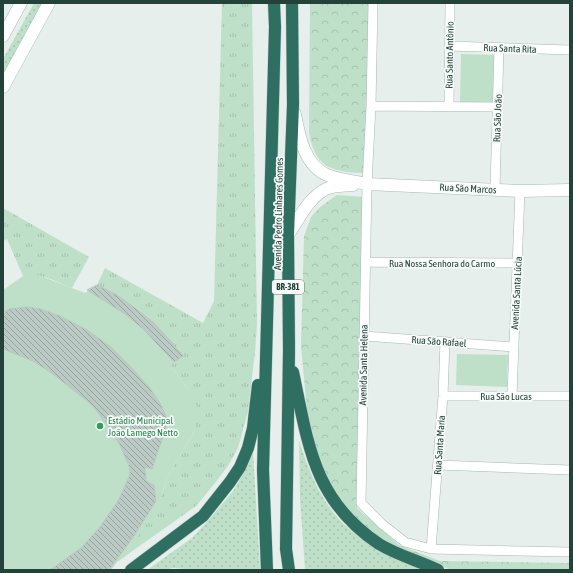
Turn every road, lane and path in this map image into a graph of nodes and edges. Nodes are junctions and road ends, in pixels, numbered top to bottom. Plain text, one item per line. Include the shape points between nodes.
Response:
1 (21, 3) edge
2 (49, 3) edge
3 (274, 3) edge
4 (292, 3) edge
5 (373, 3) edge
6 (450, 3) edge
7 (3, 36) edge
8 (449, 46) junction
9 (499, 48) junction
10 (570, 50) edge
11 (3, 87) edge
12 (293, 105) junction
13 (371, 106) junction
14 (448, 107) junction
15 (498, 107) junction
16 (367, 184) junction
17 (495, 189) junction
18 (570, 190) edge
19 (520, 191) junction
20 (288, 234) junction
21 (366, 262) junction
22 (518, 263) junction
23 (268, 313) junction
24 (364, 336) junction
25 (445, 341) junction
26 (514, 346) junction
27 (289, 350) junction
28 (512, 395) junction
29 (443, 396) junction
30 (570, 396) edge
31 (438, 465) junction
32 (570, 470) edge
33 (431, 548) junction
34 (570, 552) edge
35 (131, 570) edge
36 (267, 570) edge
37 (289, 570) edge
38 (438, 570) edge

1 - 7 street
2 - 11 street
3 - 23 highway, Avenida Pedro Linhares Gomes / BR-381
4 - 12 highway, Avenida Pedro Linhares Gomes / BR-381
5 - 13 street, Avenida Santa Helena
6 - 8 street, Rua Santo Antônio
8 - 9 street, Rua Santa Rita
8 - 14 street, Rua Santo Antônio
9 - 10 street, Rua Santa Rita
9 - 15 street, Rua São João
12 - 16 street via 300,139 316,166 326,174 343,180
12 - 20 highway, Avenida Pedro Linhares Gomes / BR-381
13 - 14 street
13 - 16 street, Avenida Santa Helena
14 - 15 street
15 - 17 street, Rua São João
16 - 17 street, Rua São Marcos
16 - 20 street via 333,187 316,195
16 - 21 street, Avenida Santa Helena
17 - 19 street, Rua São Marcos
18 - 19 street, Rua São Marcos
19 - 22 street, Avenida Santa Lúcia
20 - 27 highway, Avenida Pedro Linhares Gomes / BR-381
21 - 22 street, Rua Nossa Senhora do Carmo
21 - 24 street, Avenida Santa Helena
22 - 26 street, Avenida Santa Lúcia
23 - 35 highway via 253,428 240,467 203,516
23 - 36 highway, Avenida Pedro Linhares Gomes / BR-381 via 262,470
24 - 25 street, Rua São Rafael
24 - 33 street, Avenida Santa Helena via 361,503 405,542
25 - 26 street, Rua São Rafael
25 - 29 street, Rua Santa Maria
26 - 28 street, Avenida Santa Lúcia
27 - 37 highway, Avenida Pedro Linhares Gomes / BR-381 via 286,549
27 - 38 highway via 310,450 328,492 356,526 380,544
28 - 29 street, Rua São Lucas
28 - 30 street, Rua São Lucas
29 - 31 street, Rua Santa Maria
31 - 32 street
31 - 33 street, Rua Santa Maria
33 - 34 street, Avenida Santa Helena

